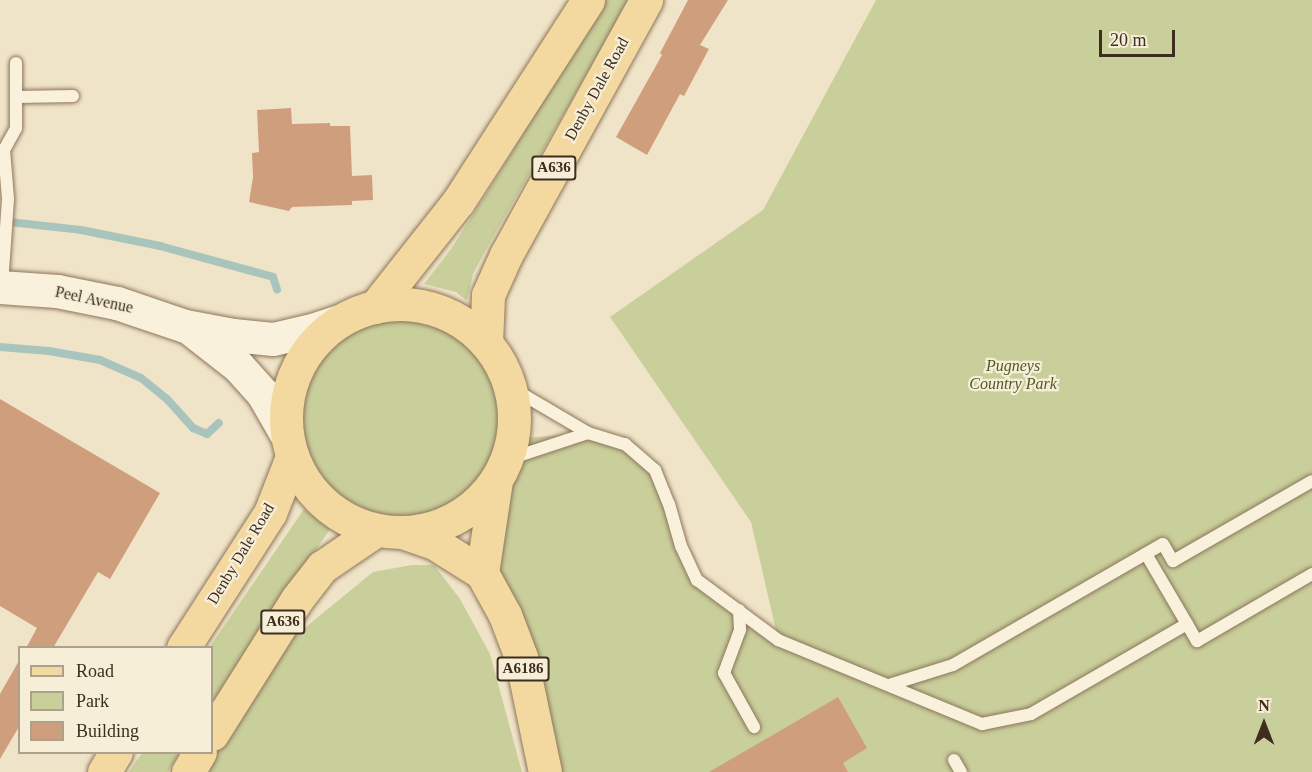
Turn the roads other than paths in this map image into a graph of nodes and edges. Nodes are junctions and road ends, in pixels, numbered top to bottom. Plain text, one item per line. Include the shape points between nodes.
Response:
1 (588, 0) edge
2 (646, 0) edge
3 (16, 63) dead end
4 (73, 96) dead end
5 (17, 97) junction
6 (2, 150) edge
7 (1, 286) edge
8 (375, 307) junction
9 (340, 321) junction
10 (185, 326) junction
11 (486, 343) junction
12 (510, 387) junction
13 (588, 433) junction
14 (289, 445) junction
15 (501, 470) junction
16 (1312, 481) edge
17 (389, 531) junction
18 (1146, 554) junction
19 (482, 573) junction
20 (1312, 574) edge
21 (739, 610) junction
22 (1187, 624) junction
23 (184, 646) edge
24 (889, 686) junction
25 (754, 727) dead end
26 (213, 732) edge
27 (115, 754) edge
28 (199, 754) edge
29 (954, 760) dead end
30 (104, 772) edge
31 (188, 772) edge
32 (545, 772) edge
33 (961, 772) edge

1 - 8 main road via 458,202
2 - 11 main road, Denby Dale Road / A636 via 506,255 488,295
3 - 5 lane
4 - 5 lane
5 - 6 lane via 16,128
6 - 7 lane via 8,200
7 - 10 street, Peel Avenue via 57,291 117,303
8 - 9 main road
8 - 11 main road via 407,304 438,310 464,324
9 - 10 street, Peel Avenue via 273,339
9 - 14 main road via 317,338 291,382 286,405
10 - 14 street, Peel Avenue via 238,366 263,394
11 - 12 main road
12 - 13 lane
12 - 15 main road via 512,439
13 - 15 lane
13 - 21 lane via 625,444 655,470 697,580
14 - 17 main road via 306,483 325,505 350,521
14 - 23 main road, Denby Dale Road via 270,513
15 - 17 main road via 482,497 456,517 426,529
15 - 19 main road
16 - 18 lane via 1173,561 1163,544
17 - 19 main road via 436,544
17 - 26 main road, A636 via 322,567 297,599
18 - 22 lane
18 - 24 lane via 953,666
19 - 32 main road, A6186 via 505,615 520,657
20 - 22 lane via 1197,641
21 - 24 lane via 778,640
21 - 25 lane via 740,630 724,673
22 - 24 lane via 1031,714 982,724
27 - 30 main road
28 - 31 main road
29 - 33 lane

